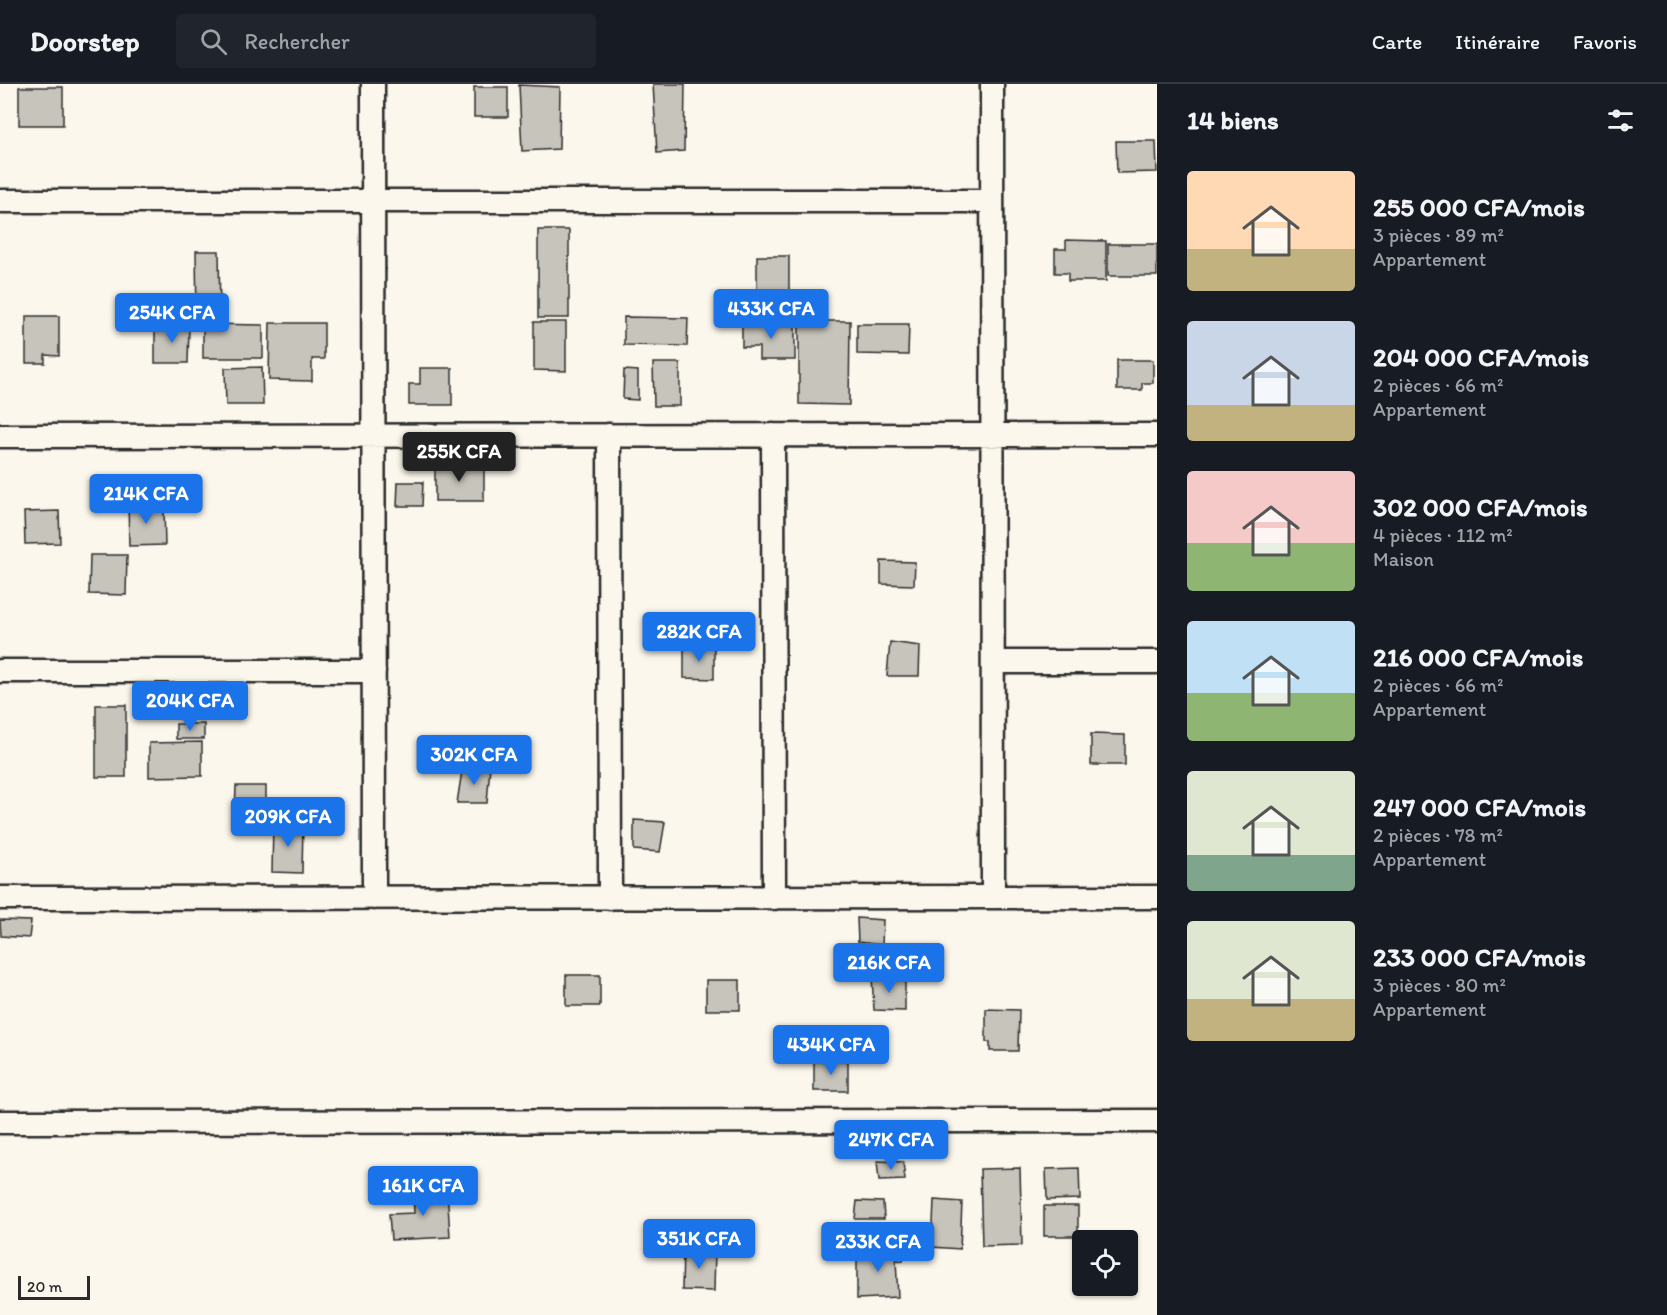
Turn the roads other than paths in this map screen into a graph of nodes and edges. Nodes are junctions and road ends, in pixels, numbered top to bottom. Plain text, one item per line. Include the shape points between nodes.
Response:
1 (374, 84) edge
2 (992, 84) edge
3 (0, 201) edge
4 (374, 201) junction
5 (992, 201) junction
6 (374, 435) junction
7 (609, 435) junction
8 (773, 435) junction
9 (993, 435) junction
10 (1157, 435) edge
11 (0, 436) edge
12 (993, 662) junction
13 (1157, 662) edge
14 (0, 671) edge
15 (374, 671) junction
16 (374, 897) junction
17 (610, 897) junction
18 (774, 897) junction
19 (993, 897) junction
20 (1157, 897) edge
21 (0, 898) edge
22 (1157, 1121) edge
23 (0, 1122) edge

1 - 4 street
2 - 5 street
3 - 4 street
4 - 5 street
4 - 6 street
5 - 9 street
6 - 7 street
6 - 11 street
6 - 15 street
7 - 8 street
7 - 17 street
8 - 9 street
8 - 18 street
9 - 10 street
9 - 12 street
12 - 13 street
12 - 19 street
14 - 15 street
15 - 16 street
16 - 17 street
16 - 21 street
17 - 18 street
18 - 19 street
19 - 20 street
22 - 23 street

